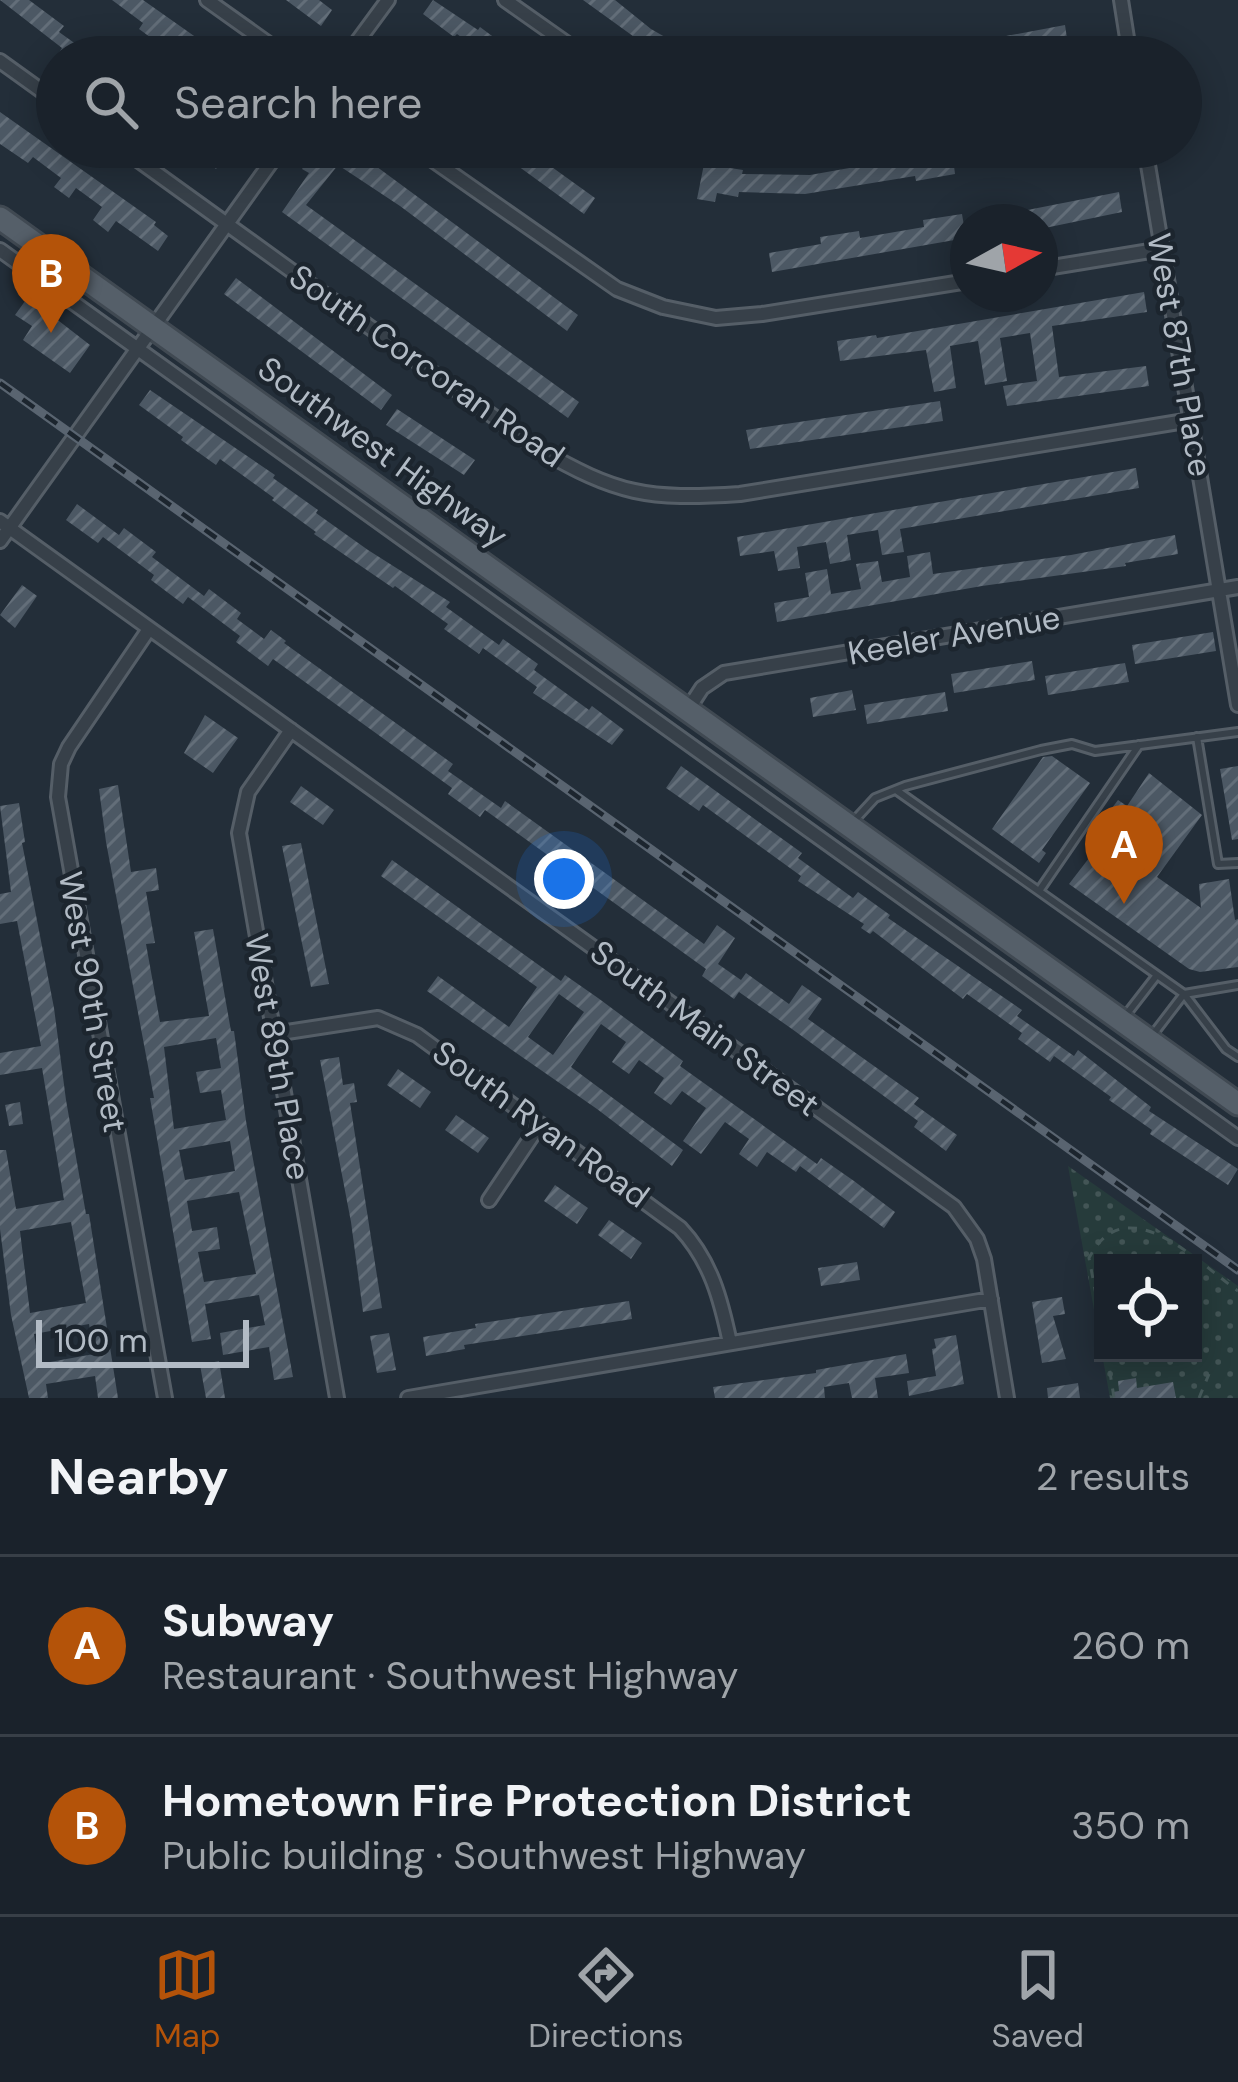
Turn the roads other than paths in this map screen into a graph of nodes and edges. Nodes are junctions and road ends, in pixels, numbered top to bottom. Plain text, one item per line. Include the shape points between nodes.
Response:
1 (207, 0) edge
2 (388, 0) edge
3 (505, 0) edge
4 (1121, 0) edge
5 (257, 36) edge
6 (361, 36) edge
7 (556, 36) edge
8 (1127, 36) edge
9 (0, 61) edge
10 (36, 87) edge
11 (149, 168) edge
12 (267, 168) edge
13 (444, 168) edge
14 (1148, 168) edge
15 (0, 218) edge
16 (228, 224) junction
17 (1162, 249) junction
18 (0, 250) edge
19 (1058, 266) edge
20 (950, 284) edge
21 (154, 328) junction
22 (138, 350) junction
23 (1191, 420) junction
24 (5, 524) edge
25 (0, 541) edge
26 (1238, 587) edge
27 (1220, 590) junction
28 (149, 629) junction
29 (1238, 705) edge
30 (686, 712) junction
31 (291, 730) junction
32 (1238, 732) edge
33 (1197, 737) junction
34 (726, 740) junction
35 (1139, 746) junction
36 (712, 760) junction
37 (896, 790) junction
38 (848, 827) junction
39 (1238, 863) edge
40 (1039, 891) junction
41 (1156, 975) junction
42 (1238, 985) edge
43 (1184, 994) junction
44 (1122, 1021) junction
45 (274, 1034) junction
46 (1148, 1040) junction
47 (1238, 1057) edge
48 (1238, 1104) edge
49 (540, 1124) junction
50 (1238, 1138) edge
51 (489, 1200) dead end
52 (991, 1299) junction
53 (730, 1343) junction
54 (165, 1398) edge
55 (337, 1398) edge
56 (408, 1398) edge
57 (1007, 1398) edge

1 - 5 street
2 - 6 street
3 - 7 street
4 - 8 street
9 - 10 street
11 - 16 street, South Corcoran Road
12 - 16 street
13 - 20 street via 617,289 663,307 716,318
14 - 17 street, West 87th Place
15 - 21 main road, Southwest Highway
16 - 21 street
16 - 23 street, South Corcoran Road via 537,448 633,494 740,494
17 - 19 street
17 - 23 street, West 87th Place
18 - 22 street, Southwest Highway
21 - 22 street
21 - 30 main road, Southwest Highway
22 - 24 street
22 - 36 street, Southwest Highway
23 - 27 street, West 87th Place
24 - 25 street
24 - 28 street, South Main Street
26 - 27 street, Keeler Avenue
27 - 29 street, West 87th Place
27 - 30 street, Keeler Avenue via 724,674
28 - 31 street, South Main Street
28 - 54 street, West 90th Street via 69,747 58,797
30 - 34 main road, Southwest Highway
31 - 45 street, West 89th Place via 248,792 239,821
31 - 52 street, South Main Street via 954,1207 977,1239
32 - 33 lane
33 - 35 lane
33 - 39 lane via 1218,864
34 - 36 street
34 - 38 main road, Southwest Highway
35 - 37 lane via 1041,749
35 - 40 lane
36 - 50 street, Southwest Highway
37 - 38 lane via 875,798
37 - 40 lane
38 - 44 main road, Southwest Highway
40 - 41 lane
41 - 43 lane
41 - 44 lane
42 - 43 lane
43 - 46 lane
43 - 47 lane
44 - 46 main road, Southwest Highway
45 - 49 street, South Ryan Road via 390,1020
45 - 55 street, West 89th Place
46 - 48 main road, Southwest Highway
49 - 51 street
49 - 53 street, South Ryan Road via 692,1241 713,1279
52 - 53 street
52 - 57 street, South Main Street
53 - 56 street

